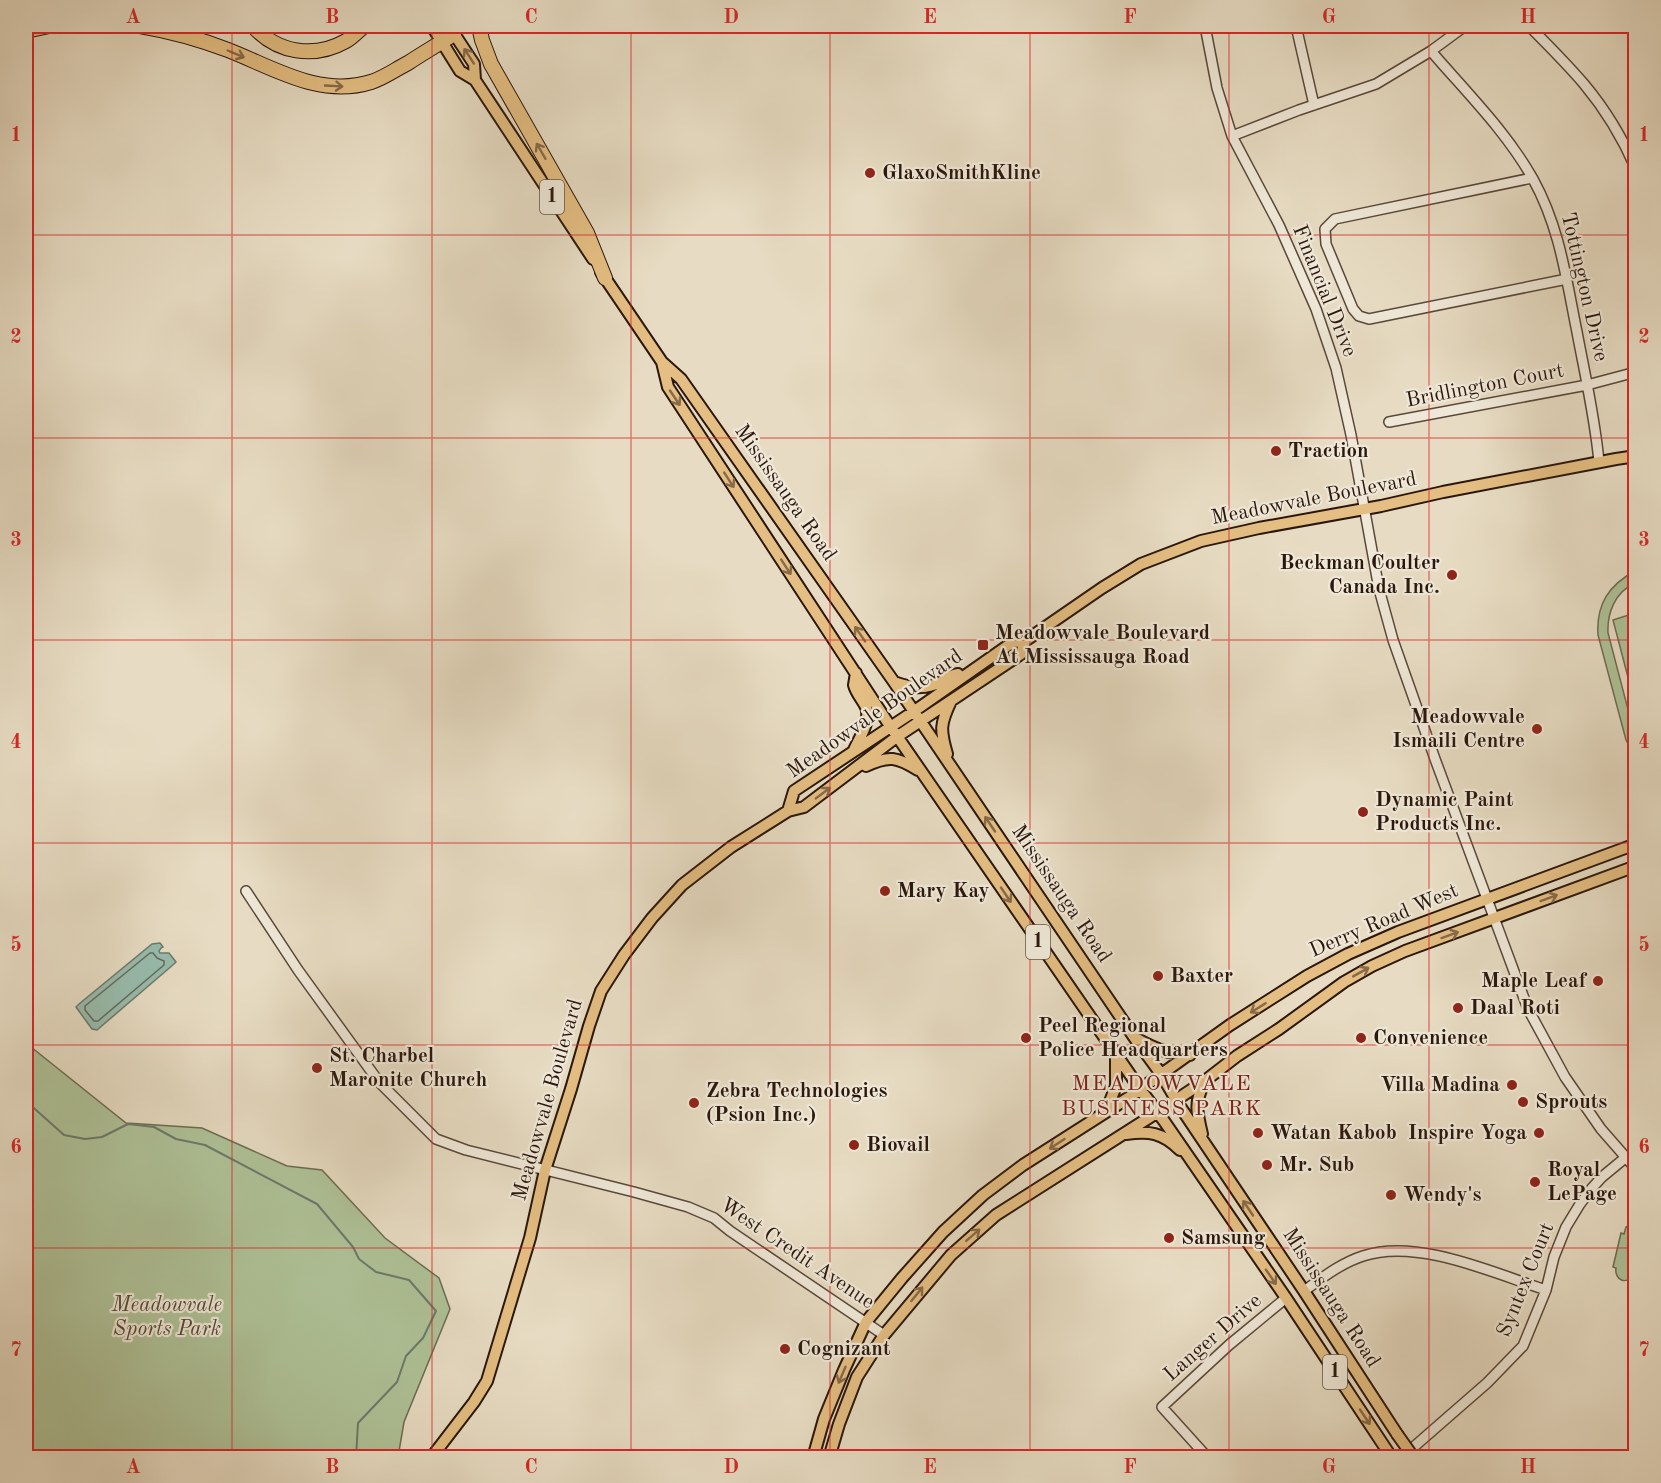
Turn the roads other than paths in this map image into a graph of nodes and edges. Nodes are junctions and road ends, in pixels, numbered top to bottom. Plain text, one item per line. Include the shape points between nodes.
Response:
1 (49, 26) edge
2 (140, 26) edge
3 (253, 26) edge
4 (364, 26) edge
5 (432, 26) edge
6 (479, 26) edge
7 (1205, 26) edge
8 (1296, 26) edge
9 (1465, 26) edge
10 (1529, 26) edge
11 (452, 30) edge
12 (26, 31) edge
13 (442, 42) junction
14 (1431, 51) junction
15 (475, 81) junction
16 (1314, 105) junction
17 (1232, 136) junction
18 (1632, 151) edge
19 (1635, 169) edge
20 (1532, 178) junction
21 (605, 278) junction
22 (1567, 279) junction
23 (662, 362) junction
24 (1635, 372) edge
25 (1587, 385) junction
26 (1389, 422) dead end
27 (1635, 456) edge
28 (1599, 462) junction
29 (1364, 509) junction
30 (1024, 641) junction
31 (856, 673) junction
32 (965, 674) junction
33 (894, 682) junction
34 (951, 700) junction
35 (913, 712) junction
36 (920, 721) junction
37 (890, 726) junction
38 (897, 736) junction
39 (854, 750) junction
40 (948, 761) junction
41 (854, 769) junction
42 (922, 773) junction
43 (788, 811) junction
44 (1635, 844) edge
45 (1635, 866) edge
46 (246, 891) dead end
47 (1488, 899) junction
48 (1494, 919) junction
49 (1134, 1037) junction
50 (1116, 1053) junction
51 (1190, 1054) junction
52 (1161, 1074) junction
53 (1206, 1080) junction
54 (1140, 1089) junction
55 (1175, 1099) junction
56 (1106, 1112) junction
57 (1158, 1112) junction
58 (1123, 1134) junction
59 (1203, 1140) junction
60 (1625, 1158) junction
61 (1193, 1163) junction
62 (1635, 1169) edge
63 (545, 1170) junction
64 (1546, 1290) junction
65 (1304, 1292) junction
66 (1286, 1298) junction
67 (867, 1322) junction
68 (884, 1335) junction
69 (431, 1458) edge
70 (813, 1458) edge
71 (829, 1458) edge
72 (1208, 1458) edge
73 (1392, 1458) edge
74 (1401, 1458) edge
75 (1414, 1458) edge

1 - 12 highway
2 -> 13 highway via 169,31 228,50 277,72 328,86 372,82
3 - 4 highway via 281,47 301,51 335,46
5 - 13 main road, Mississauga Road / 1
21 -> 6 highway via 587,233 491,64
7 - 17 street, Financial Drive via 1217,88
8 - 16 street
9 - 14 street
10 - 18 street via 1583,83
11 - 13 highway
15 -> 11 main road, Mississauga Road / 1 via 474,64
13 - 15 main road, Mississauga Road / 1 via 460,71
14 - 16 street via 1376,84
14 - 20 street, Tottington Drive via 1501,132
15 - 21 main road, Mississauga Road / 1
16 - 17 street
17 - 29 street, Financial Drive via 1279,225 1316,309 1336,368
18 - 19 street
20 - 22 street, Tottington Drive via 1552,220
20 - 22 street via 1335,219 1325,229 1326,244 1353,309 1369,319
21 - 23 main road, Mississauga Road / 1
22 - 25 street, Tottington Drive
23 -> 31 main road, Mississauga Road / 1 via 668,387
33 -> 23 main road, Mississauga Road / 1 via 681,379
24 - 25 street, Bridlington Court
25 - 26 street, Bridlington Court
25 - 28 street, Tottington Drive
27 - 28 main road, Meadowvale Boulevard
28 - 29 main road, Meadowvale Boulevard
29 - 30 main road, Meadowvale Boulevard via 1202,541 1141,564
29 - 47 street, Financial Drive via 1393,640
30 - 32 main road, Meadowvale Boulevard via 1013,642
30 - 34 main road, Meadowvale Boulevard via 1021,654
31 - 37 main road, Mississauga Road / 1
31 - 39 main road via 854,685 867,717
32 - 33 main road via 954,674 921,688
32 - 35 main road, Meadowvale Boulevard
33 - 35 main road, Mississauga Road / 1
34 - 36 main road, Meadowvale Boulevard
34 - 40 main road via 942,727
35 - 36 main road, Mississauga Road / 1
35 - 37 main road, Meadowvale Boulevard
36 - 38 main road, Meadowvale Boulevard
36 - 40 main road, Mississauga Road / 1
37 - 38 main road, Mississauga Road / 1
37 - 39 main road, Meadowvale Boulevard
38 - 41 main road, Meadowvale Boulevard
38 - 42 main road, Mississauga Road / 1
39 - 43 main road, Meadowvale Boulevard via 794,791
49 -> 40 main road, Mississauga Road / 1
41 - 42 main road via 889,758
43 -> 41 main road, Meadowvale Boulevard via 804,807
42 -> 50 main road, Mississauga Road / 1
43 - 63 main road, Meadowvale Boulevard via 731,847 682,885 624,954 601,991
44 - 47 main road, Derry Road West
48 -> 45 main road, Derry Road West
46 - 63 street, West Credit Avenue via 379,1082 435,1139
47 - 48 street, Financial Drive
47 -> 51 main road, Derry Road West via 1398,932 1327,965
53 -> 48 main road, Derry Road West via 1372,966
48 - 60 street, Financial Drive via 1540,1034 1565,1077
49 - 51 main road via 1157,1050
49 - 52 main road, Mississauga Road / 1
50 - 54 main road, Mississauga Road / 1
50 - 56 main road via 1116,1086
51 - 52 main road, Derry Road West
52 - 54 main road, Derry Road West
52 - 55 main road, Mississauga Road / 1
53 - 55 main road, Derry Road West
53 - 59 main road via 1196,1106
54 - 56 main road, Derry Road West
54 - 57 main road, Mississauga Road / 1
55 - 57 main road, Derry Road West
55 - 59 main road, Mississauga Road / 1
56 -> 67 main road, Derry Road West via 979,1198 943,1232
57 - 58 main road, Derry Road West
57 - 61 main road, Mississauga Road / 1
58 - 61 main road via 1158,1133
68 -> 58 main road, Derry Road West via 951,1255 996,1215
65 -> 59 main road, Mississauga Road / 1
60 - 62 street, Financial Drive
60 - 64 street, Syntex Court via 1602,1177 1566,1227
61 -> 66 main road, Mississauga Road / 1
63 - 67 street, West Credit Avenue via 634,1191 714,1218
63 - 69 main road, Meadowvale Boulevard via 530,1238 487,1381
64 - 65 street via 1450,1258 1393,1252 1352,1261
64 - 74 street, Syntex Court via 1522,1346 1487,1383
65 - 75 main road, Mississauga Road / 1, bridge
66 - 72 street, Langer Drive via 1162,1407
66 -> 73 main road, Mississauga Road / 1
67 - 68 street, West Credit Avenue
67 -> 70 main road, Derry Road West via 824,1419
68 - 71 main road, Derry Road West via 857,1377

